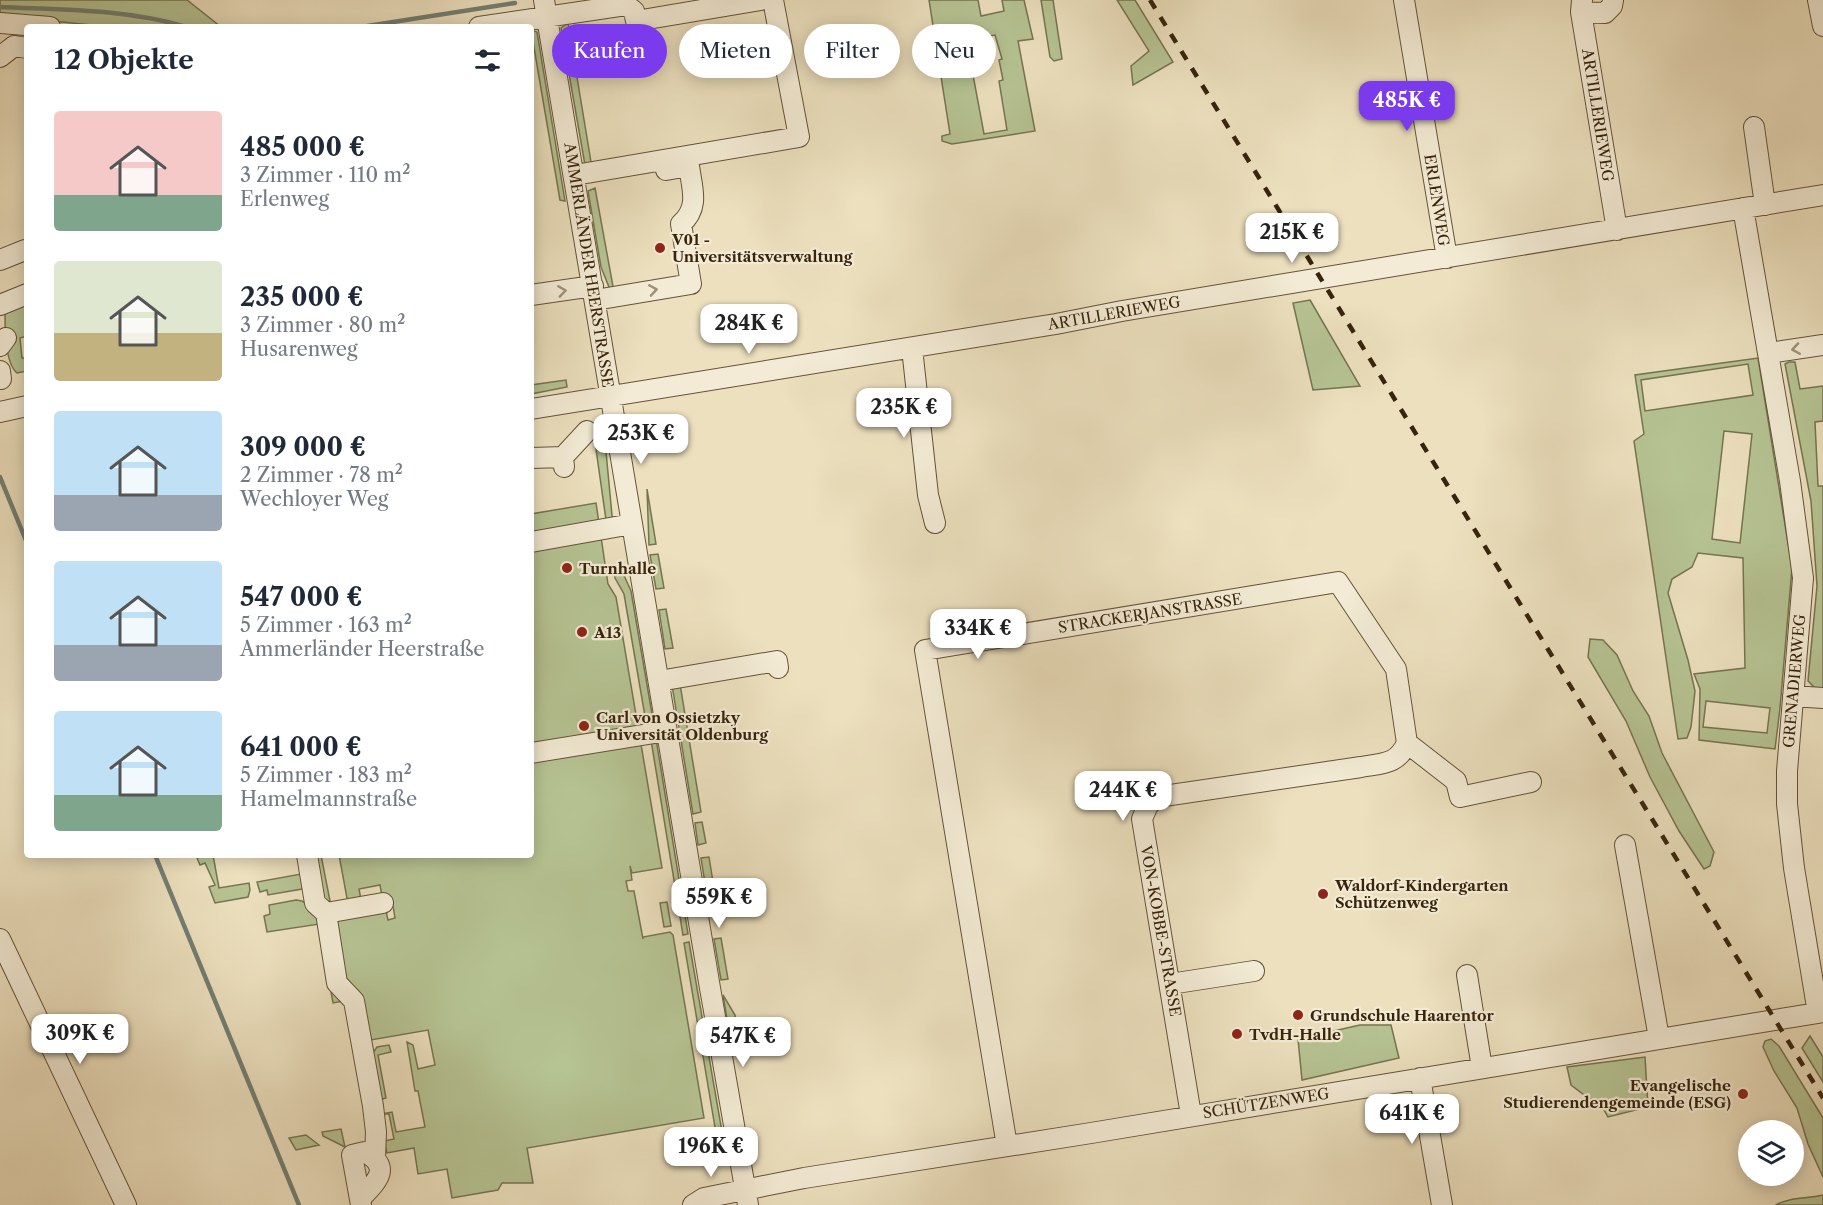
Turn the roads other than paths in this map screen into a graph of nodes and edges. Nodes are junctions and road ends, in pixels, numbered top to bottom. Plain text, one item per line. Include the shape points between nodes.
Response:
1 (761, 0) edge
2 (773, 0) edge
3 (1404, 0) edge
4 (1613, 0) edge
5 (1818, 0) edge
6 (1582, 6) edge
7 (546, 8) edge
8 (0, 23) edge
9 (490, 24) edge
10 (24, 25) edge
11 (1823, 26) edge
12 (24, 48) edge
13 (0, 57) edge
14 (1754, 127) dead end
15 (575, 179) junction
16 (1823, 195) edge
17 (1766, 205) junction
18 (1743, 208) junction
19 (1617, 230) junction
20 (24, 250) edge
21 (1447, 258) junction
22 (0, 260) edge
23 (594, 293) junction
24 (24, 295) edge
25 (534, 295) edge
26 (0, 305) edge
27 (1823, 345) edge
28 (912, 348) junction
29 (1769, 353) junction
30 (0, 371) edge
31 (1, 379) edge
32 (611, 397) junction
33 (24, 407) edge
34 (534, 409) edge
35 (0, 412) edge
36 (587, 431) dead end
37 (534, 458) edge
38 (934, 522) dead end
39 (632, 524) junction
40 (534, 542) edge
41 (778, 668) dead end
42 (659, 681) junction
43 (1793, 696) junction
44 (1823, 698) edge
45 (667, 731) junction
46 (1407, 743) junction
47 (534, 753) edge
48 (1531, 782) dead end
49 (1625, 844) dead end
50 (308, 858) edge
51 (383, 903) dead end
52 (326, 914) junction
53 (1628, 931) dead end
54 (0, 939) edge
55 (1254, 971) dead end
56 (1467, 975) dead end
57 (1170, 984) junction
58 (1820, 1012) edge
59 (1654, 1039) junction
60 (1482, 1068) junction
61 (1420, 1078) junction
62 (1191, 1115) junction
63 (1007, 1146) junction
64 (746, 1198) edge
65 (361, 1202) edge
66 (126, 1205) edge
67 (693, 1205) edge
68 (1442, 1205) edge

1 - 7 street via 636,21 634,11 626,5
2 - 15 street via 799,137
3 - 21 street, ERLENWEG
4 - 6 street via 1605,12
5 - 11 street
6 - 19 street, ARTILLERIEWEG
7 - 9 street
7 - 15 street, AMMERLÄNDER HEERSTRASSE
8 - 10 street
12 - 13 street via 14,46
14 - 17 street
15 - 23 street, AMMERLÄNDER HEERSTRASSE
23 -> 15 street via 691,284 681,224 691,216 694,201 689,166
16 - 17 street, ARTILLERIEWEG
17 - 18 street, ARTILLERIEWEG
18 - 19 street, ARTILLERIEWEG
18 - 29 street, GRENADIERWEG
19 - 21 street, ARTILLERIEWEG
20 - 22 street
21 - 28 street, ARTILLERIEWEG
25 -> 23 street
23 - 32 street, AMMERLÄNDER HEERSTRASSE
24 - 26 street
27 -> 29 street
28 - 32 street, ARTILLERIEWEG
28 - 38 street
29 - 43 street, GRENADIERWEG via 1803,578
30 - 31 street
32 - 34 street, ARTILLERIEWEG
32 - 39 street, AMMERLÄNDER HEERSTRASSE
33 - 35 street
36 - 37 street via 564,462
39 - 40 street
39 - 42 street, AMMERLÄNDER HEERSTRASSE
41 - 42 street via 777,662
42 - 45 street, AMMERLÄNDER HEERSTRASSE
43 - 44 street
43 - 58 street, GRENADIERWEG via 1787,804 1794,868
45 - 47 street
45 - 64 street, AMMERLÄNDER HEERSTRASSE
46 - 48 street via 1456,781 1460,797
46 - 57 street, VON-KOBBE-STRASSE via 1395,760 1157,797 1148,805 1142,819
46 - 63 street, STRACKERJANSTRASSE via 1396,669 1338,582 925,650
49 - 59 street
50 - 52 street via 315,903
51 - 52 street
52 - 65 street via 337,983 354,1001 373,1107 379,1178
53 - 59 street
54 - 66 street
55 - 57 street
56 - 60 street
57 - 62 street, VON-KOBBE-STRASSE
58 - 59 street, SCHÜTZENWEG
59 - 60 street, SCHÜTZENWEG
60 - 61 street, SCHÜTZENWEG
61 - 62 street, SCHÜTZENWEG
61 - 68 street
62 - 63 street, SCHÜTZENWEG
63 - 64 street, SCHÜTZENWEG via 804,1178
64 - 67 street, SCHÜTZENWEG via 704,1198

